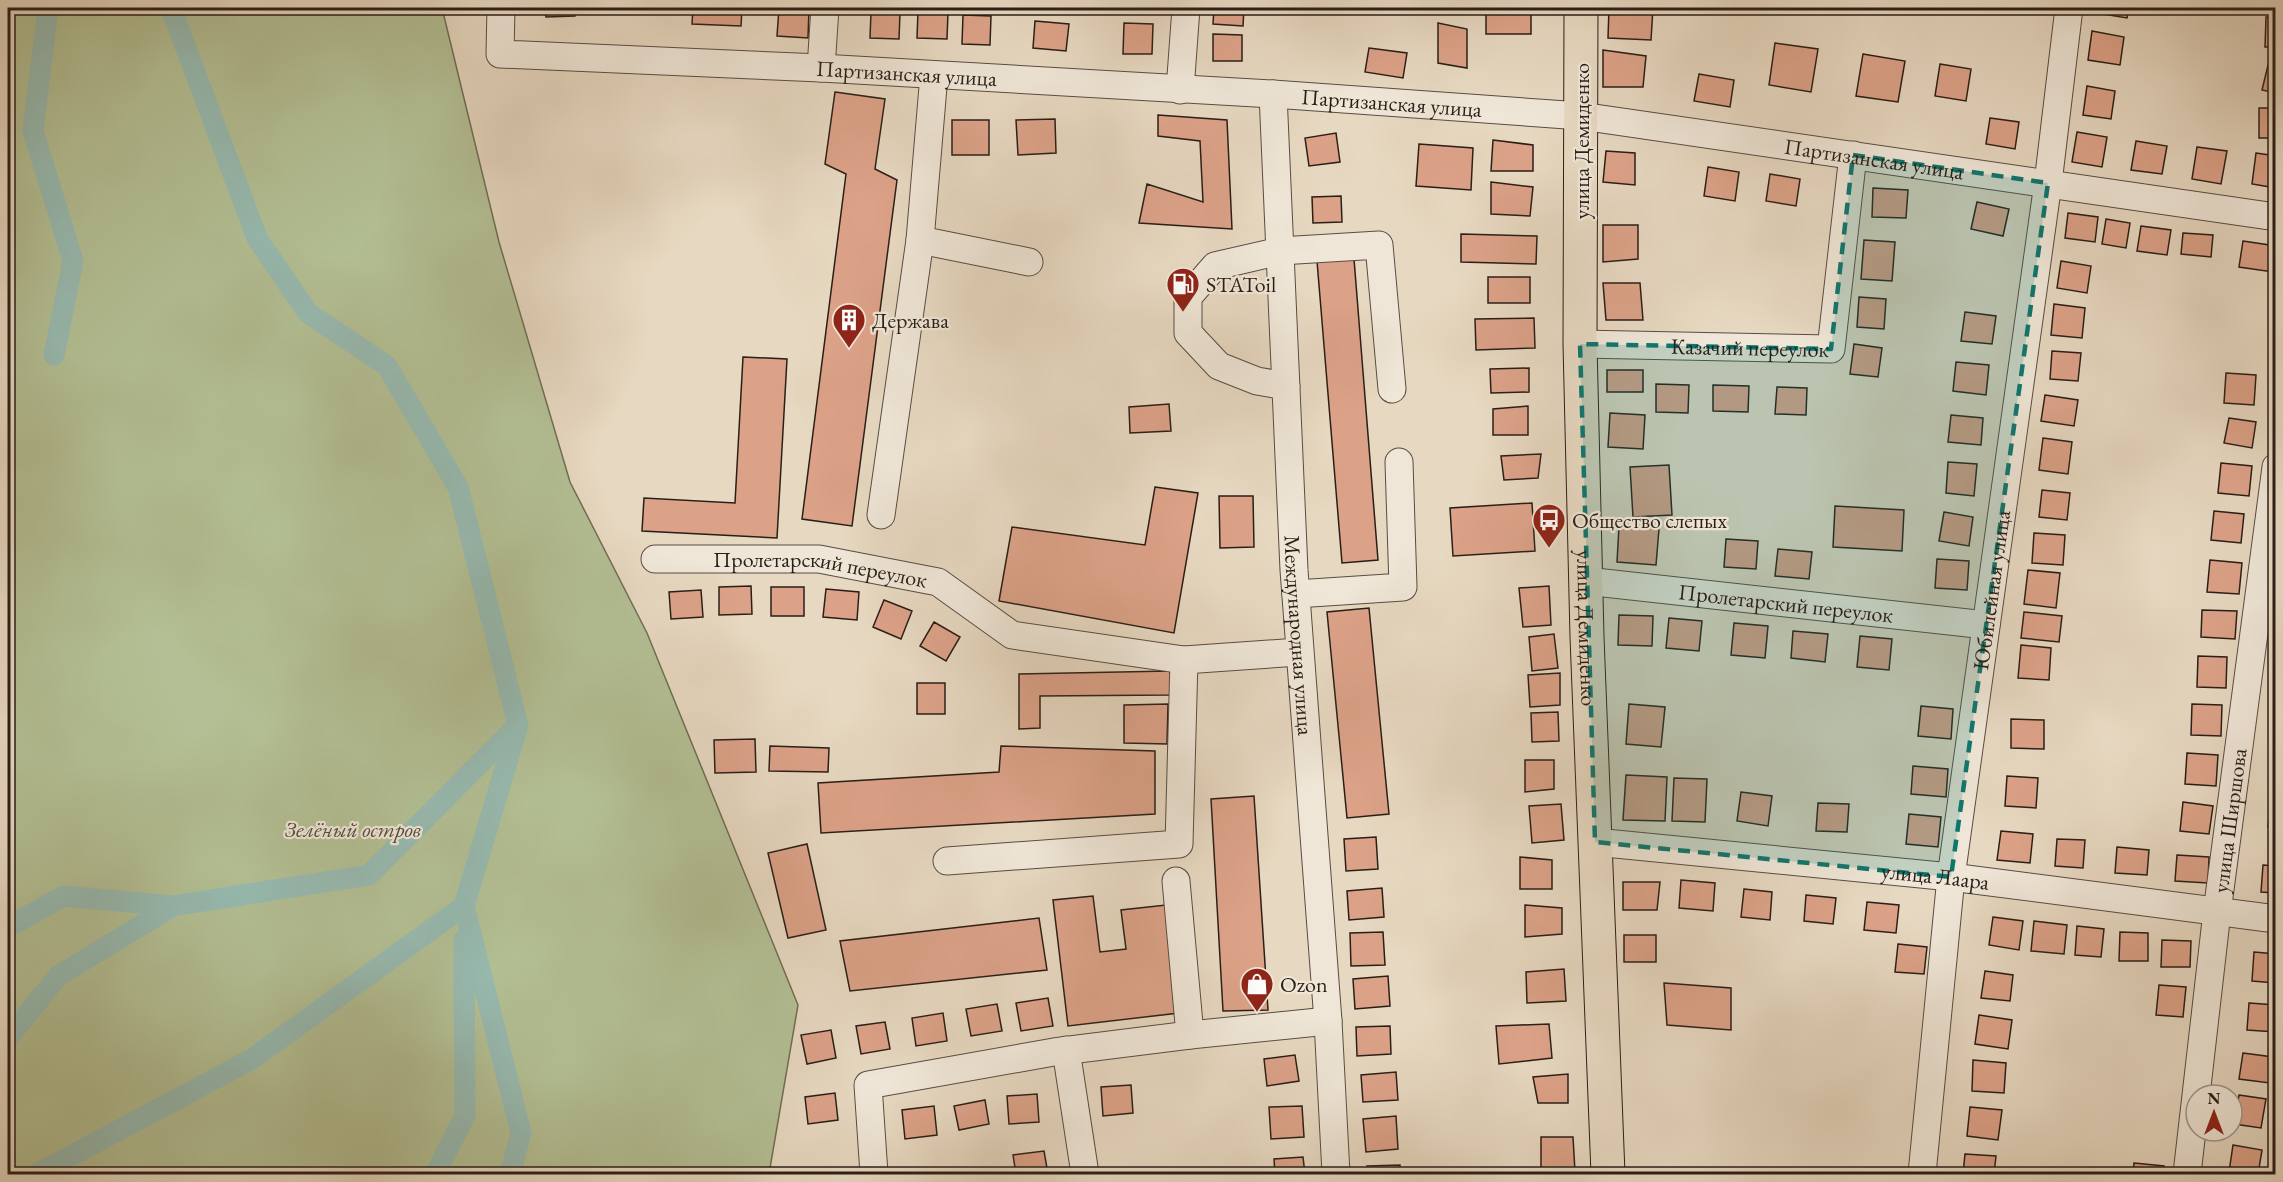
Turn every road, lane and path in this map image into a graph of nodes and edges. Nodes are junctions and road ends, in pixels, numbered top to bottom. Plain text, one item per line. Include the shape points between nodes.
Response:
1 (501, 8) edge
2 (825, 8) edge
3 (1186, 8) edge
4 (1581, 8) edge
5 (2069, 8) edge
6 (821, 68) junction
7 (934, 75) junction
8 (1180, 90) junction
9 (1273, 94) junction
10 (1581, 116) junction
11 (1853, 155) junction
12 (2048, 183) junction
13 (2276, 217) edge
14 (920, 240) junction
15 (1280, 251) junction
16 (1029, 262) dead end
17 (1580, 344) junction
18 (1286, 386) junction
19 (1392, 389) dead end
20 (1399, 462) dead end
21 (2276, 467) edge
22 (881, 515) dead end
23 (655, 559) dead end
24 (1586, 581) junction
25 (1296, 594) junction
26 (1986, 625) junction
27 (1299, 652) junction
28 (1184, 660) junction
29 (1595, 842) junction
30 (947, 861) dead end
31 (1951, 877) junction
32 (1176, 881) dead end
33 (2217, 912) junction
34 (2276, 919) edge
35 (1328, 1021) junction
36 (1190, 1035) junction
37 (1066, 1050) junction
38 (874, 1174) edge
39 (1085, 1174) edge
40 (1336, 1174) edge
41 (1608, 1174) edge
42 (1922, 1174) edge
43 (2187, 1174) edge

1 - 6 street, Партизанская улица via 500,54
2 - 6 street
3 - 8 street
4 - 10 main road, улица Демиденко
5 - 12 street, Юбилейная улица
6 - 7 street, Партизанская улица
7 - 8 street, Партизанская улица
7 - 14 street
8 - 9 street, Партизанская улица
9 - 10 street, Партизанская улица
9 - 15 street, Международная улица
10 - 11 street, Партизанская улица
10 - 17 main road, улица Демиденко
11 - 12 street, Партизанская улица
11 - 17 street, Казачий переулок via 1831,349
12 - 13 street, Партизанская улица
12 - 26 street, Юбилейная улица
14 - 16 street
14 - 22 street
15 - 18 street, Международная улица
15 - 18 street via 1215,266 1188,297 1188,333 1219,366 1257,381
15 - 19 street via 1379,245
17 - 24 main road, улица Демиденко
18 - 25 street, Международная улица
20 - 25 street via 1403,587
21 - 33 street, улица Ширшова
23 - 28 street, Пролетарский переулок via 819,559 938,582 1012,635
24 - 26 street, Пролетарский переулок
24 - 29 main road, улица Демиденко
25 - 27 street, Международная улица
26 - 31 street, Юбилейная улица
27 - 28 street, Пролетарский переулок
27 - 35 street, Международная улица
28 - 30 street via 1179,844
29 - 31 street, улица Лаара
29 - 41 main road, улица Демиденко
31 - 33 street, улица Лаара
31 - 42 street, Юбилейная улица
32 - 36 street
33 - 34 street, улица Лаара
33 - 43 street, улица Ширшова
35 - 36 street
35 - 40 street, Международная улица
36 - 37 street
37 - 38 street via 868,1085
37 - 39 street

